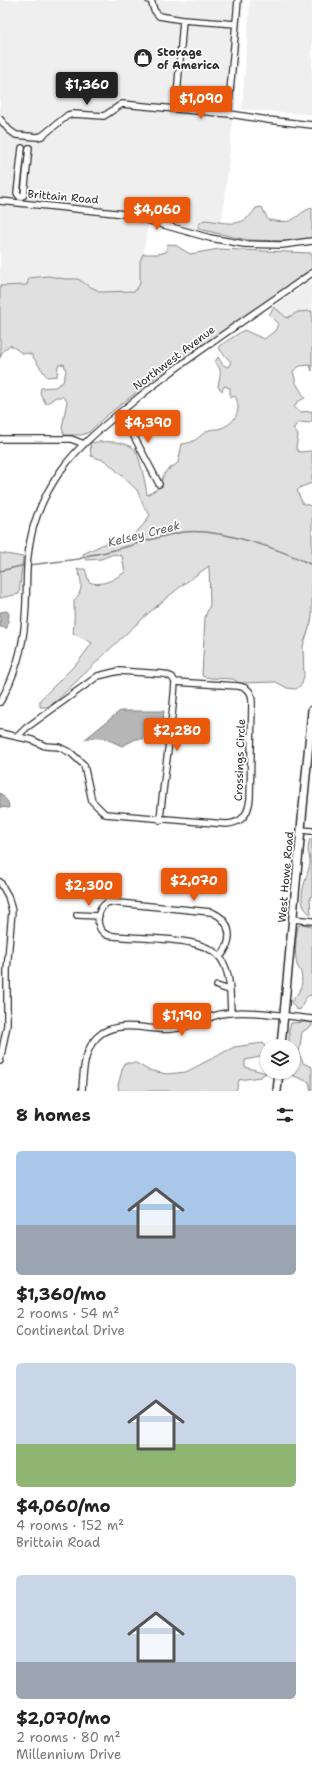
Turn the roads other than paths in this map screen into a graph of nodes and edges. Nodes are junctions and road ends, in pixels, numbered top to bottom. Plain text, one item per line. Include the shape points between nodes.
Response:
1 (149, 0) edge
2 (238, 0) edge
3 (183, 20) junction
4 (236, 24) junction
5 (176, 109) junction
6 (228, 114) junction
7 (0, 119) edge
8 (312, 124) edge
9 (22, 148) dead end
10 (29, 148) dead end
11 (20, 200) junction
12 (0, 201) edge
13 (312, 241) edge
14 (312, 273) edge
15 (121, 412) junction
16 (0, 439) edge
17 (84, 444) junction
18 (159, 484) dead end
19 (174, 682) junction
20 (0, 702) edge
21 (312, 710) edge
22 (311, 722) edge
23 (0, 733) edge
24 (17, 737) junction
25 (160, 820) junction
26 (301, 830) junction
27 (312, 831) edge
28 (0, 882) edge
29 (77, 915) dead end
30 (99, 916) junction
31 (293, 919) junction
32 (312, 921) edge
33 (220, 957) junction
34 (217, 986) dead end
35 (229, 990) junction
36 (231, 1013) junction
37 (284, 1016) junction
38 (312, 1019) edge
39 (282, 1039) edge
40 (0, 1061) edge
41 (278, 1079) edge
42 (82, 1091) edge
43 (277, 1091) edge

1 - 3 street via 159,16
2 - 4 street
3 - 4 street
3 - 5 street
4 - 6 street
5 - 6 street
5 - 7 street via 122,104 104,116 73,114 65,117 37,137 16,135
6 - 8 street
9 - 11 street via 17,193
10 - 11 street via 24,195
11 - 12 street, Brittain Road
11 - 13 street, Brittain Road via 130,215 210,238 244,244 282,245
14 - 15 street, Northwest Avenue via 169,372
15 - 17 street, Northwest Avenue
15 - 18 street
16 - 17 street via 71,439
17 - 20 street, Northwest Avenue via 62,469 43,502 30,542 26,567 22,642 13,675
19 - 24 street, Crossings Circle via 172,677 164,674 119,671 98,676
19 - 25 street
19 - 25 street, Crossings Circle via 238,686 245,687 251,692 249,809 244,818 233,824
21 - 22 main road, West Howe Road
22 - 26 main road, West Howe Road
23 - 24 street, Crossings Circle
24 - 25 street, Crossings Circle via 71,752 84,765 92,801 105,814
26 - 27 street
26 - 31 main road, West Howe Road
28 - 40 street via 8,896 12,911 6,1025
29 - 30 street
30 - 33 street via 99,928 107,935 188,942 208,948
30 - 33 street via 102,906 106,903 211,912 218,915 230,932 226,951
31 - 32 street
31 - 37 main road, West Howe Road
33 - 35 street via 226,970
34 - 35 street
35 - 36 street
36 - 37 street
36 - 42 street via 170,1030 114,1027 102,1033 93,1042 84,1065
37 - 38 street
37 - 39 main road, West Howe Road
41 - 43 main road

